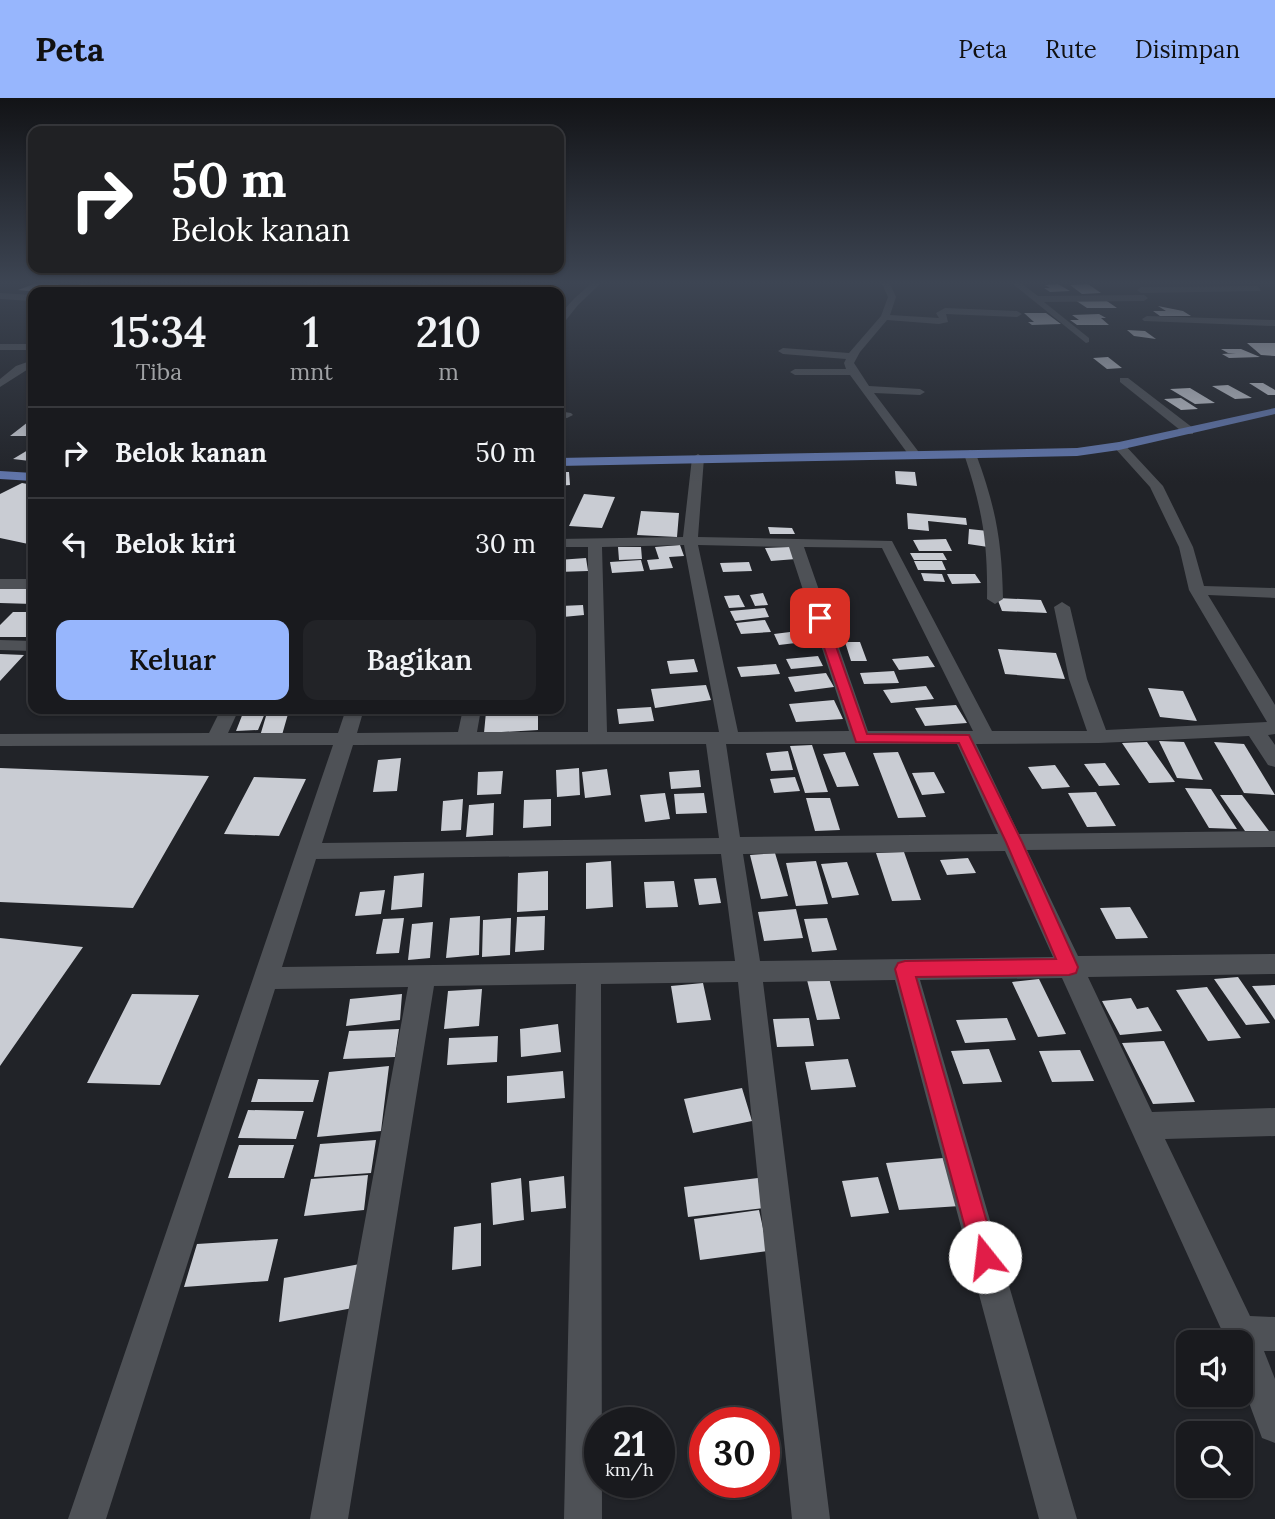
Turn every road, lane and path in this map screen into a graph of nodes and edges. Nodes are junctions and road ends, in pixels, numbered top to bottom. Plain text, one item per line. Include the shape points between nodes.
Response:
1 (856, 350) edge
2 (783, 351) dead end
3 (851, 356) junction
4 (28, 365) edge
5 (795, 372) dead end
6 (852, 372) junction
7 (1124, 380) dead end
8 (0, 384) edge
9 (867, 389) junction
10 (920, 392) dead end
11 (1275, 411) edge
12 (1189, 431) junction
13 (1119, 446) junction
14 (915, 454) junction
15 (970, 454) junction
16 (698, 458) junction
17 (564, 462) edge
18 (0, 475) edge
19 (28, 477) edge
20 (690, 541) junction
21 (795, 542) junction
22 (564, 543) edge
23 (595, 543) junction
24 (0, 584) edge
25 (28, 584) edge
26 (1197, 590) junction
27 (1275, 593) edge
28 (995, 598) dead end
29 (1062, 607) dead end
30 (0, 645) edge
31 (28, 646) edge
32 (228, 714) edge
33 (354, 714) edge
34 (470, 714) edge
35 (1275, 720) edge
36 (1265, 729) edge
37 (1099, 737) junction
38 (975, 738) junction
39 (466, 739) junction
40 (597, 739) junction
41 (723, 739) junction
42 (861, 739) junction
43 (0, 740) edge
44 (215, 740) junction
45 (346, 740) junction
46 (1275, 760) edge
47 (1275, 839) edge
48 (1014, 842) junction
49 (733, 845) junction
50 (309, 850) junction
51 (1275, 964) edge
52 (1069, 967) junction
53 (905, 969) junction
54 (749, 972) junction
55 (589, 974) junction
56 (423, 976) junction
57 (267, 978) junction
58 (1275, 1122) edge
59 (1143, 1126) junction
60 (1238, 1330) edge
61 (1253, 1334) edge
62 (1275, 1334) edge
63 (1253, 1368) edge
64 (1275, 1425) edge
65 (87, 1519) edge
66 (329, 1519) edge
67 (583, 1519) edge
68 (811, 1519) edge
69 (1058, 1519) edge

1 - 3 street
2 - 3 street
3 - 6 street
4 - 8 street
5 - 6 street
6 - 9 street
7 - 12 street
9 - 10 street
9 - 14 street
11 - 12 main road
12 - 13 main road
13 - 15 main road via 1077,452
13 - 26 street via 1156,486 1186,547
14 - 15 main road
14 - 16 main road
15 - 28 street via 985,497 995,550
16 - 17 main road
16 - 20 street
18 - 19 main road
20 - 21 street
20 - 23 street
20 - 41 street
21 - 38 street via 874,542 891,547
21 - 42 street
22 - 23 street
23 - 40 street
24 - 25 street
26 - 27 street
26 - 35 street
29 - 37 street via 1078,679
30 - 31 street
32 - 44 street
33 - 45 street
34 - 39 street
36 - 37 street
36 - 46 street
37 - 38 street
38 - 42 street
38 - 48 street
39 - 40 street
39 - 45 street
40 - 41 street
41 - 42 street
41 - 49 street
43 - 44 street
44 - 45 street
45 - 50 street
47 - 48 street
48 - 49 street
48 - 52 street
49 - 50 street
49 - 54 street
50 - 57 street
51 - 52 street
52 - 53 street
52 - 59 street
53 - 54 street
53 - 69 street
54 - 55 street
54 - 68 street
55 - 56 street
55 - 67 street
56 - 57 street
56 - 66 street
57 - 65 street
58 - 59 street
59 - 60 street
61 - 62 street
63 - 64 street

